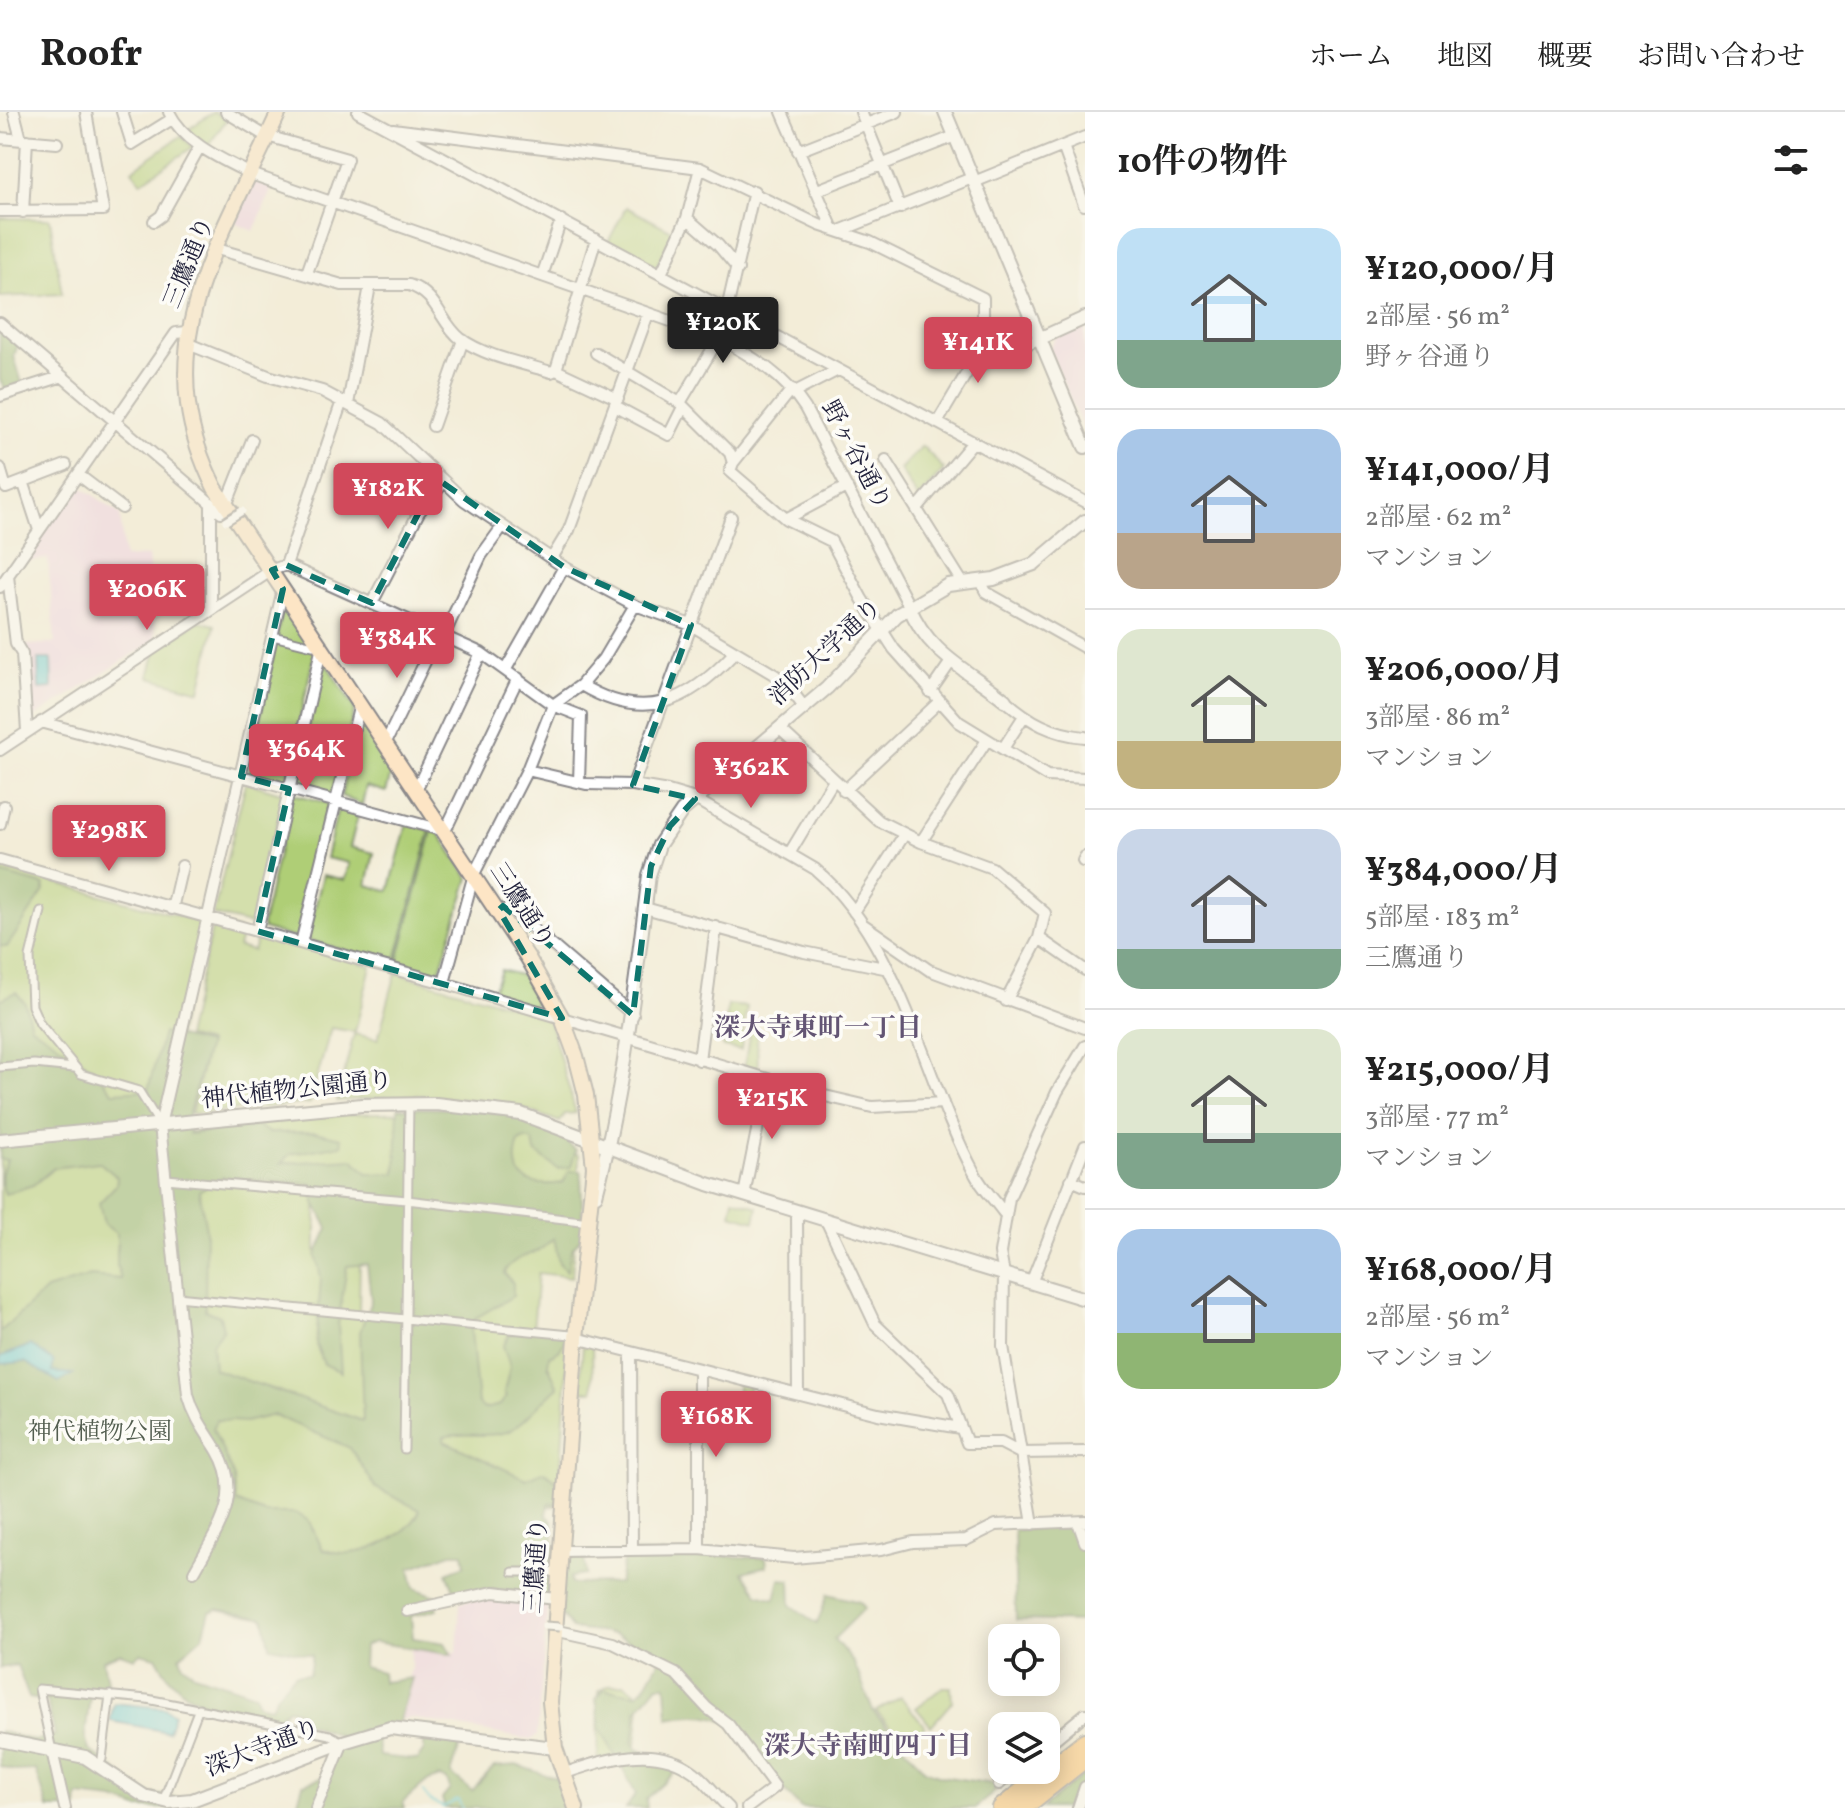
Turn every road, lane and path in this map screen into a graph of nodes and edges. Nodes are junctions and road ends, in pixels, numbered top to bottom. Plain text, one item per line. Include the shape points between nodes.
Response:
1 (14, 112) edge
2 (86, 112) edge
3 (122, 112) edge
4 (226, 112) edge
5 (279, 112) edge
6 (359, 112) edge
7 (782, 112) edge
8 (861, 112) edge
9 (897, 112) edge
10 (945, 112) edge
11 (171, 115) edge
12 (866, 124) junction
13 (387, 128) junction
14 (955, 136) junction
15 (269, 137) junction
16 (1085, 137) edge
17 (0, 138) edge
18 (24, 140) junction
19 (57, 143) dead end
20 (200, 146) junction
21 (1063, 146) junction
22 (798, 151) junction
23 (882, 165) junction
24 (700, 168) junction
25 (251, 174) junction
26 (973, 180) junction
27 (754, 191) junction
28 (815, 191) junction
29 (331, 204) junction
30 (1084, 205) edge
31 (900, 208) junction
32 (0, 211) edge
33 (23, 212) junction
34 (687, 218) junction
35 (561, 220) junction
36 (154, 221) dead end
37 (837, 229) junction
38 (596, 239) junction
39 (217, 249) junction
40 (738, 269) junction
41 (307, 273) junction
42 (661, 274) junction
43 (542, 276) junction
44 (370, 286) junction
45 (578, 289) junction
46 (728, 310) junction
47 (648, 314) junction
48 (1085, 318) edge
49 (0, 323) edge
50 (187, 337) junction
51 (719, 338) junction
52 (1041, 338) junction
53 (463, 340) junction
54 (1019, 347) junction
55 (596, 353) dead end
56 (556, 370) junction
57 (838, 370) junction
58 (626, 372) junction
59 (60, 377) junction
60 (794, 390) junction
61 (0, 396) edge
62 (345, 402) junction
63 (616, 402) junction
64 (681, 406) junction
65 (937, 423) junction
66 (114, 424) junction
67 (433, 426) dead end
68 (252, 440) dead end
69 (973, 442) junction
70 (1085, 447) edge
71 (886, 460) dead end
72 (733, 463) junction
73 (66, 465) dead end
74 (0, 468) edge
75 (80, 476) junction
76 (443, 483) junction
77 (24, 484) junction
78 (846, 487) junction
79 (1085, 502) edge
80 (211, 503) junction
81 (918, 507) junction
82 (122, 508) dead end
83 (231, 512) junction
84 (731, 517) dead end
85 (786, 519) junction
86 (1085, 521) edge
87 (502, 527) junction
88 (39, 530) junction
89 (552, 558) junction
90 (564, 567) junction
91 (279, 568) junction
92 (8, 576) junction
93 (962, 582) junction
94 (980, 584) junction
95 (0, 587) edge
96 (283, 589) junction
97 (372, 603) junction
98 (635, 605) junction
99 (909, 606) junction
100 (211, 610) junction
101 (691, 625) junction
102 (882, 630) junction
103 (441, 634) junction
104 (273, 636) junction
105 (317, 646) junction
106 (1085, 648) edge
107 (481, 653) junction
108 (734, 653) junction
109 (950, 663) junction
110 (506, 669) junction
111 (518, 678) junction
112 (581, 685) junction
113 (930, 692) junction
114 (1005, 700) joint
115 (939, 702) junction
116 (360, 704) junction
117 (553, 705) junction
118 (659, 706) junction
119 (804, 707) junction
120 (1024, 716) junction
121 (41, 722) junction
122 (779, 728) junction
123 (27, 731) junction
124 (1085, 737) edge
125 (987, 740) junction
126 (386, 742) junction
127 (1004, 747) junction
128 (0, 750) edge
129 (527, 770) junction
130 (241, 776) junction
131 (1085, 778) edge
132 (833, 781) junction
133 (579, 782) junction
134 (633, 785) junction
135 (417, 788) junction
136 (289, 789) junction
137 (844, 791) junction
138 (695, 799) junction
139 (336, 801) junction
140 (4, 806) dead end
141 (0, 824) edge
142 (445, 831) junction
143 (904, 835) junction
144 (921, 842) junction
145 (789, 854) junction
146 (0, 860) edge
147 (182, 866) dead end
148 (474, 874) junction
149 (645, 908) junction
150 (172, 909) junction
151 (41, 911) dead end
152 (498, 911) junction
153 (854, 912) junction
154 (208, 919) junction
155 (862, 924) junction
156 (716, 927) junction
157 (257, 931) junction
158 (1039, 938) junction
159 (301, 943) junction
160 (884, 968) junction
161 (1085, 970) edge
162 (444, 983) junction
163 (1006, 1001) junction
164 (633, 1015) junction
165 (562, 1018) junction
166 (1085, 1028) edge
167 (630, 1038) junction
168 (1085, 1046) edge
169 (699, 1060) junction
170 (0, 1067) edge
171 (74, 1068) junction
172 (767, 1081) junction
173 (409, 1103) junction
174 (943, 1103) junction
175 (160, 1125) junction
176 (0, 1140) edge
177 (592, 1142) junction
178 (1085, 1146) edge
179 (608, 1148) junction
180 (166, 1179) junction
181 (1071, 1180) junction
182 (1085, 1186) edge
183 (744, 1195) junction
184 (407, 1200) junction
185 (797, 1212) junction
186 (1004, 1213) junction
187 (586, 1217) junction
188 (826, 1220) junction
189 (1004, 1274) junction
190 (1031, 1283) junction
191 (177, 1297) junction
192 (1085, 1299) edge
193 (406, 1321) junction
194 (573, 1337) junction
195 (631, 1352) junction
196 (699, 1369) junction
197 (798, 1394) junction
198 (960, 1428) junction
199 (404, 1449) dead end
200 (1085, 1452) edge
201 (1020, 1453) junction
202 (1081, 1521) edge
203 (1033, 1524) junction
204 (1085, 1542) edge
205 (632, 1549) junction
206 (699, 1549) junction
207 (560, 1551) junction
208 (194, 1572) dead end
209 (513, 1572) dead end
210 (553, 1572) dead end
211 (556, 1599) junction
212 (407, 1611) dead end
213 (553, 1628) junction
214 (110, 1695) junction
215 (199, 1708) junction
216 (1085, 1714) edge
217 (1060, 1735) edge
218 (0, 1740) edge
219 (343, 1742) junction
220 (1085, 1742) edge
221 (555, 1748) junction
222 (52, 1751) junction
223 (1085, 1758) edge
224 (102, 1759) dead end
225 (562, 1774) junction
226 (1085, 1787) edge
227 (163, 1801) junction
228 (1081, 1803) edge
229 (65, 1808) edge
230 (316, 1808) edge
231 (576, 1808) edge
232 (729, 1808) edge
233 (747, 1808) edge
234 (1002, 1808) edge
235 (1022, 1808) edge

1 - 18 street
2 - 33 street via 103,210
3 - 11 street via 132,144
4 - 15 street
5 - 15 main road, 三鷹通り
6 - 13 street
7 - 22 street
8 - 12 street
9 - 12 street
10 - 14 street
11 - 20 street, 野ヶ谷通り
12 - 22 street
12 - 23 street
13 - 24 street
13 - 35 street
14 - 23 street
14 - 26 street
15 - 25 main road, 三鷹通り
15 - 29 street via 347,159
16 - 21 street
17 - 18 street
18 - 19 street
18 - 33 street
20 - 25 street, 野ヶ谷通り
20 - 36 street
21 - 26 street
21 - 30 street
22 - 28 street
23 - 28 street
23 - 31 street
24 - 27 street
24 - 34 street
25 - 29 street, 野ヶ谷通り
25 - 39 main road, 三鷹通り
26 - 31 street
26 - 52 street
27 - 37 street
27 - 40 street
28 - 37 street
29 - 41 street
29 - 43 street, 野ヶ谷通り
31 - 37 street
32 - 33 street
34 - 40 street
34 - 42 street
35 - 38 street
35 - 43 street
37 - 54 street via 983,298 983,318
38 - 42 street
38 - 45 street
39 - 41 street
39 - 50 main road, 三鷹通り via 198,290
40 - 46 street
41 - 44 street via 342,285
42 - 46 street
43 - 45 street, 野ヶ谷通り
44 - 53 street via 419,288
44 - 62 street
45 - 47 street, 野ヶ谷通り
45 - 56 street
46 - 51 street
46 - 57 street
47 - 51 street, 野ヶ谷通り
47 - 58 street
48 - 52 street
49 - 59 street
50 - 62 street
50 - 66 street via 176,333
50 - 83 main road, 三鷹通り via 184,381 189,418 203,465
51 - 60 street, 野ヶ谷通り via 767,366
51 - 64 street
52 - 54 street
52 - 70 street
53 - 56 street via 507,359
53 - 67 street
54 - 65 street via 969,369
55 - 58 street
56 - 63 street
57 - 60 street
57 - 65 street
58 - 63 street
58 - 64 street
59 - 61 street
59 - 66 street
60 - 72 street
60 - 78 street, 野ヶ谷通り
62 - 76 street via 391,430
62 - 91 street
63 - 64 street via 669,435
63 - 89 street via 569,530
64 - 72 street via 716,435
65 - 69 street
66 - 75 street
66 - 80 street
68 - 83 street
69 - 79 street
69 - 81 street
71 - 81 street
72 - 85 street via 730,471
73 - 77 street
74 - 77 street via 6,488
75 - 82 street
75 - 88 street
76 - 87 street
76 - 97 street via 413,522
77 - 88 street
78 - 85 street
78 - 99 street, 野ヶ谷通り
80 - 83 street via 221,512
80 - 100 street
81 - 93 street
83 - 91 main road, 三鷹通り
84 - 101 street
85 - 102 street via 831,541
86 - 94 street, 消防大学通り via 1034,564
87 - 89 street
87 - 103 street
88 - 92 street
89 - 90 street
90 - 98 street
90 - 110 street
91 - 96 main road, 三鷹通り
91 - 97 street
91 - 100 street
92 - 95 street
92 - 123 street via 16,644 22,654
93 - 94 street, 消防大学通り
93 - 99 street, 消防大学通り
94 - 106 street
96 - 104 street
96 - 105 main road, 三鷹通り
97 - 103 street
98 - 101 street
98 - 112 street
99 - 102 street, 消防大学通り
99 - 109 street, 野ヶ谷通り
100 - 121 street
101 - 108 street
101 - 118 street
102 - 113 street
102 - 119 street, 消防大学通り
103 - 107 street
103 - 126 street
104 - 105 street
104 - 130 street
105 - 116 main road, 三鷹通り
105 - 136 street
107 - 110 street
107 - 135 street
108 - 118 street via 707,682
108 - 119 street via 785,682
109 - 113 street
109 - 114 street, 野ヶ谷通り
110 - 111 street
111 - 117 street
111 - 142 street
112 - 117 street
112 - 118 street via 600,697
113 - 115 street
114 - 120 street, 野ヶ谷通り
115 - 125 street
115 - 137 street
116 - 126 main road, 三鷹通り
116 - 139 street
117 - 129 street
117 - 133 street via 581,716
118 - 134 street
119 - 122 street, 消防大学通り
120 - 124 street, 野ヶ谷通り via 1051,731
120 - 127 street
121 - 123 street
121 - 130 street
122 - 132 street
122 - 138 street, 消防大学通り
123 - 128 street
125 - 127 street
125 - 144 street
126 - 135 main road, 三鷹通り
127 - 131 street via 1047,776
129 - 133 street
129 - 148 street
130 - 136 street
130 - 154 street
132 - 137 street
132 - 145 street
133 - 134 street
134 - 138 street
135 - 142 main road, 三鷹通り
136 - 139 street
136 - 157 street
137 - 143 street
138 - 145 street
138 - 149 street, 消防大学通り via 659,845
139 - 142 street
139 - 159 street
140 - 141 street
142 - 148 main road, 三鷹通り
143 - 144 street
143 - 153 street
144 - 158 street via 992,868 1017,886 1045,913
145 - 153 street via 832,884
146 - 150 street
147 - 150 street
148 - 152 main road, 三鷹通り
148 - 162 street
149 - 156 street
149 - 164 street, 消防大学通り
150 - 154 street
151 - 171 street via 30,957 32,1006
152 - 164 street via 510,909
152 - 165 main road, 三鷹通り
153 - 155 street
154 - 157 street
154 - 175 street
155 - 160 street
155 - 163 street via 921,966
156 - 160 street
156 - 169 street
157 - 159 street
158 - 161 street
158 - 163 street
159 - 162 street
160 - 174 street
162 - 165 street
163 - 166 street
164 - 167 street, 消防大学通り
165 - 167 street
165 - 177 main road, 三鷹通り via 582,1076
167 - 169 street
167 - 179 street, 消防大学通り
168 - 186 street via 1044,1117
169 - 172 street
170 - 171 street
171 - 175 street via 88,1079 139,1091
172 - 174 street via 872,1107
172 - 183 street
173 - 175 street, 神代植物公園通り
173 - 177 street, 神代植物公園通り via 521,1114
173 - 184 street
174 - 186 street via 976,1176
175 - 176 street, 神代植物公園通り
175 - 180 street
177 - 179 street, 神代植物公園通り
177 - 187 main road, 三鷹通り
178 - 181 street
179 - 183 street, 神代植物公園通り
179 - 187 street, 消防大学通り
180 - 184 street
180 - 191 street
181 - 182 street
181 - 190 street
183 - 185 street, 神代植物公園通り
184 - 187 street
184 - 193 street
185 - 188 street, 神代植物公園通り
185 - 197 street
186 - 189 street
187 - 194 main road, 三鷹通り
188 - 189 street, 神代植物公園通り
188 - 198 street via 875,1324 948,1394
189 - 190 street, 神代植物公園通り
189 - 201 street via 1003,1346
190 - 192 street, 神代植物公園通り
191 - 193 street
191 - 208 street via 190,1404 223,1462 230,1486 224,1520
193 - 194 street
193 - 199 street
194 - 195 street
194 - 207 main road, 三鷹通り
195 - 196 street
195 - 205 street
196 - 197 street
196 - 206 street
197 - 198 street
198 - 201 street via 970,1445 1001,1443
200 - 201 street
201 - 203 street
202 - 203 street
202 - 204 street
203 - 206 street via 996,1525 966,1540 794,1558
205 - 206 street
205 - 207 street
207 - 211 main road, 三鷹通り
209 - 210 street
211 - 212 street via 494,1592
211 - 213 main road, 三鷹通り
213 - 221 main road, 三鷹通り via 550,1702
213 - 233 street via 613,1643 688,1684 728,1724 775,1787
214 - 215 street
214 - 222 street via 39,1689
214 - 224 street
215 - 219 street
215 - 227 street
216 - 217 street
218 - 222 street, 深大寺通り
219 - 221 street, 深大寺通り via 402,1727
219 - 227 street, 深大寺通り via 192,1800
219 - 230 street
220 - 234 highway
221 - 225 main road, 三鷹通り
222 - 227 street, 深大寺通り via 85,1757 134,1791
222 - 229 street
223 - 235 highway
225 - 231 main road, 三鷹通り
225 - 232 street via 624,1756 659,1756 694,1772
226 - 228 street

